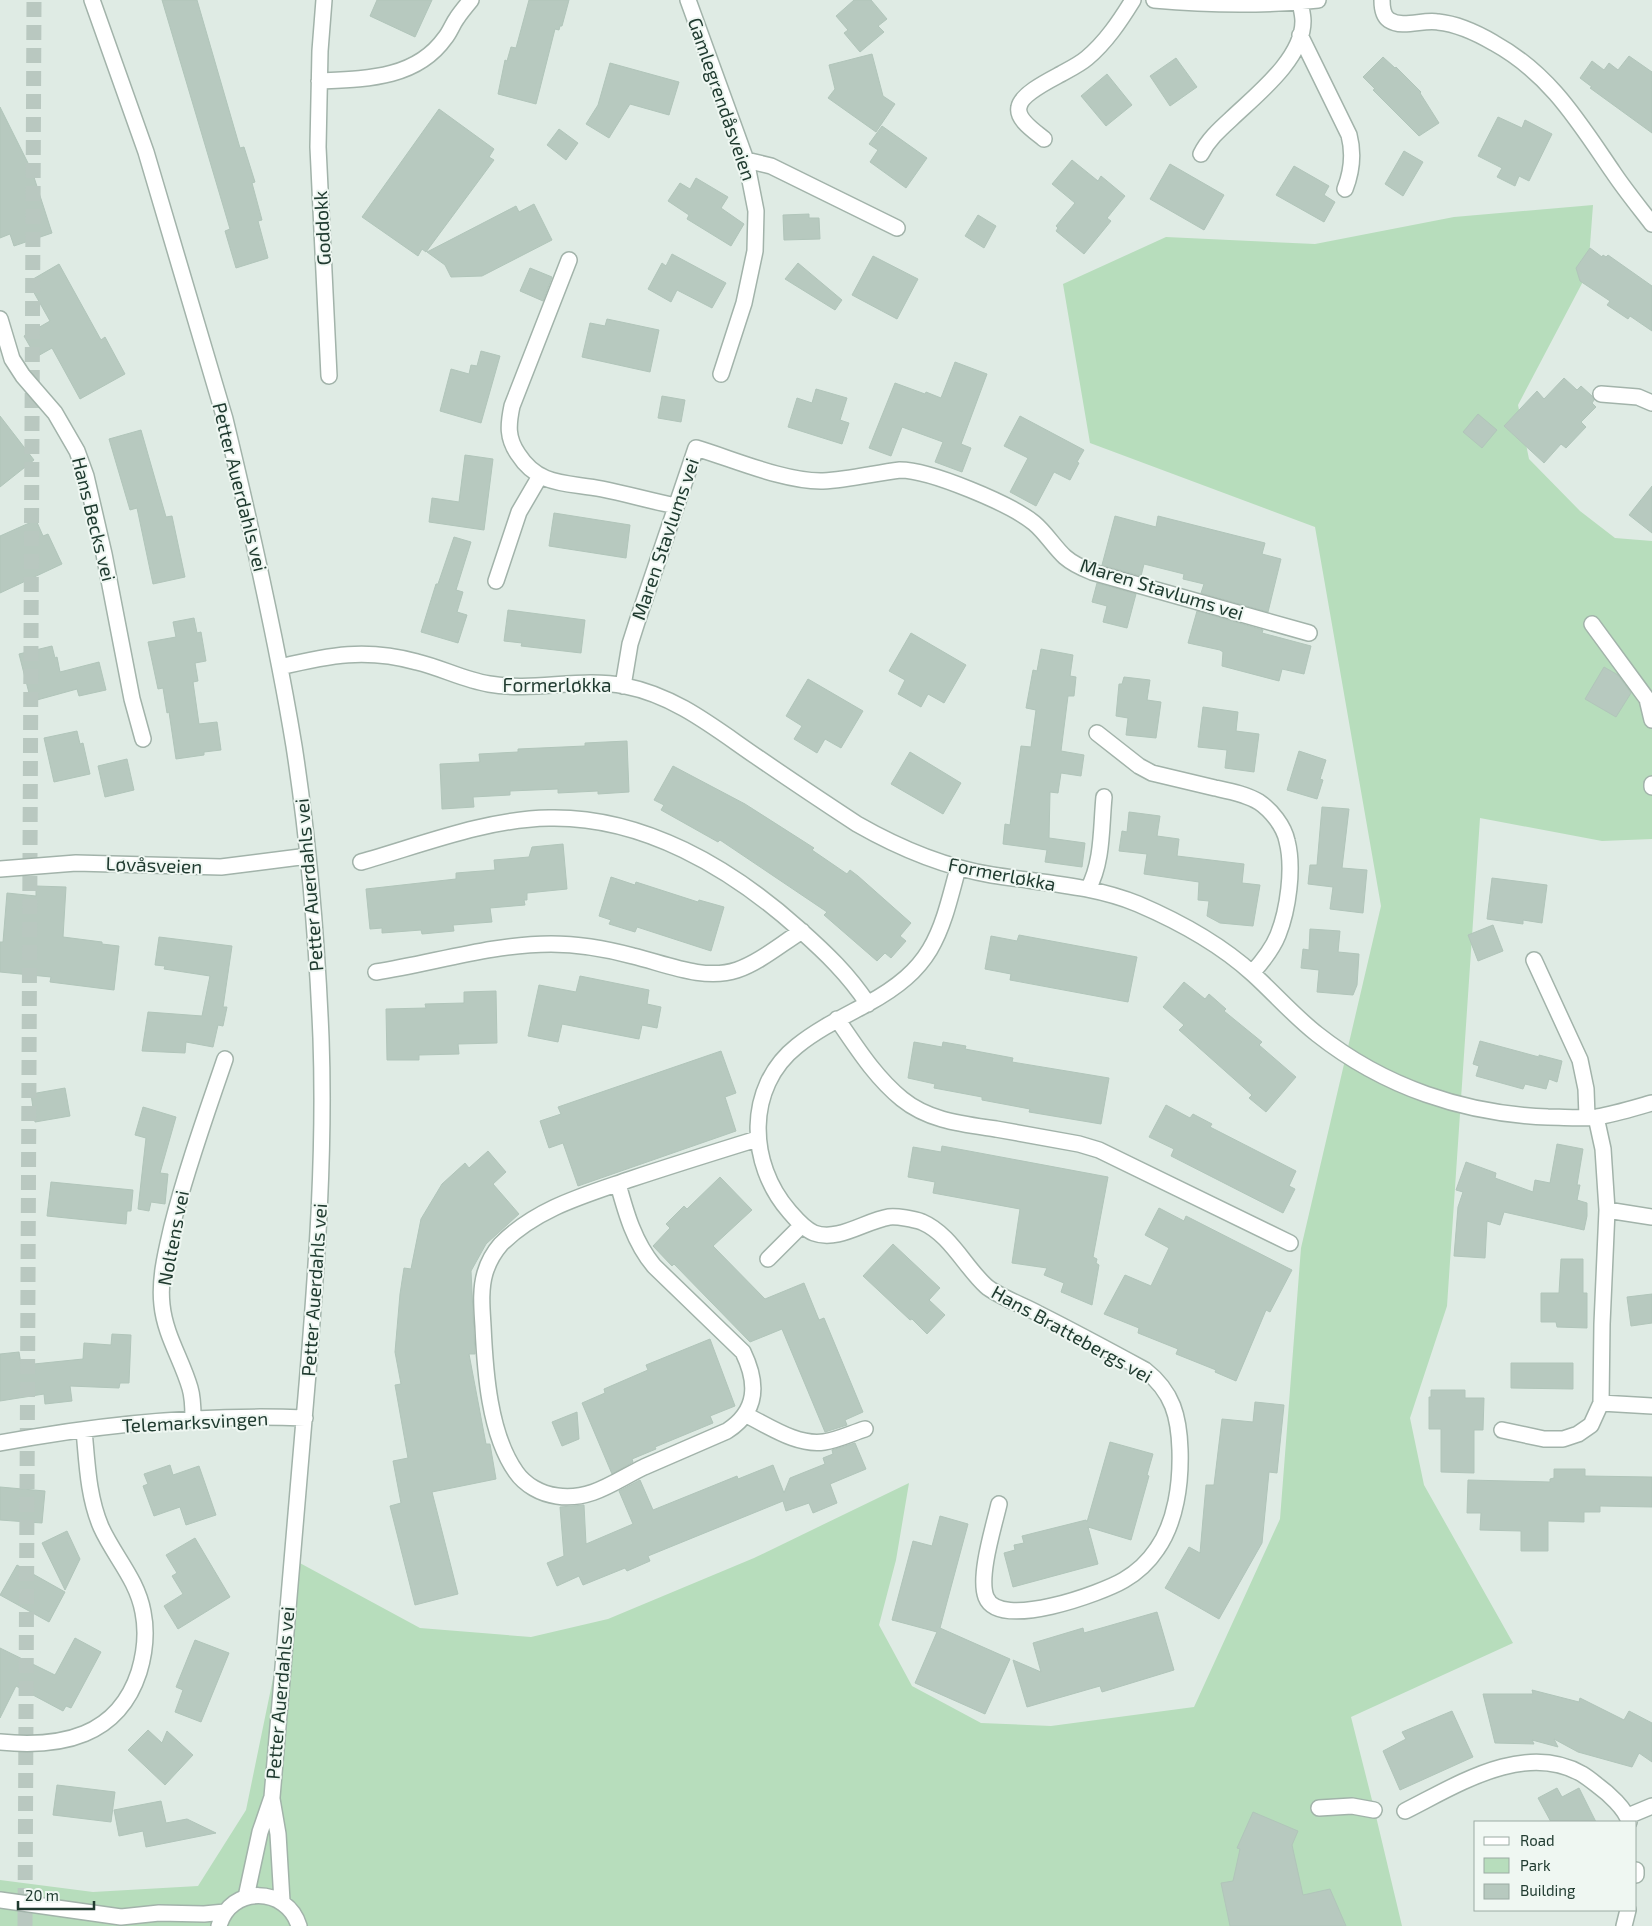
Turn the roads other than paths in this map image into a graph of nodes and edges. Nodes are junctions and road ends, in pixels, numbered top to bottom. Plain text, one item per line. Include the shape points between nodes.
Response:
1 (92, 0) edge
2 (324, 0) edge
3 (471, 0) edge
4 (688, 0) edge
5 (1133, 0) edge
6 (1154, 0) edge
7 (1318, 0) edge
8 (1382, 0) edge
9 (1300, 2) junction
10 (1300, 35) junction
11 (319, 81) junction
12 (1044, 139) dead end
13 (1201, 154) dead end
14 (746, 160) junction
15 (1345, 189) dead end
16 (1652, 224) edge
17 (896, 228) dead end
18 (569, 260) dead end
19 (0, 319) edge
20 (6, 362) edge
21 (721, 374) dead end
22 (329, 376) dead end
23 (1601, 394) dead end
24 (1652, 404) edge
25 (540, 476) junction
26 (676, 506) junction
27 (496, 581) dead end
28 (1592, 624) dead end
29 (1309, 633) dead end
30 (280, 667) junction
31 (623, 686) junction
32 (1652, 720) edge
33 (1096, 732) dead end
34 (143, 739) dead end
35 (1104, 797) dead end
36 (308, 856) junction
37 (362, 862) dead end
38 (958, 868) junction
39 (0, 869) edge
40 (1088, 889) junction
41 (802, 931) junction
42 (1534, 960) dead end
43 (376, 972) dead end
44 (1252, 974) junction
45 (868, 1004) junction
46 (837, 1019) junction
47 (225, 1059) dead end
48 (1652, 1103) edge
49 (1592, 1117) junction
50 (757, 1139) junction
51 (618, 1184) junction
52 (1607, 1210) junction
53 (1652, 1217) edge
54 (802, 1225) junction
55 (1290, 1243) dead end
56 (768, 1259) dead end
57 (1601, 1403) junction
58 (1652, 1406) edge
59 (746, 1415) junction
60 (193, 1418) junction
61 (305, 1418) junction
62 (865, 1429) dead end
63 (84, 1430) junction
64 (1502, 1430) dead end
65 (0, 1443) edge
66 (999, 1504) dead end
67 (0, 1742) edge
68 (272, 1797) junction
69 (1652, 1806) edge
70 (1319, 1808) dead end
71 (1374, 1810) dead end
72 (1405, 1811) dead end
73 (1628, 1819) edge
74 (246, 1897) junction
75 (0, 1900) edge
76 (282, 1902) junction
77 (1628, 1911) edge
78 (121, 1917) junction
79 (222, 1919) edge
80 (143, 1926) edge
81 (299, 1926) edge
82 (1624, 1926) edge

1 - 30 street, Petter Auerdahls vei via 146,152 225,418
2 - 11 street, Goddokk
3 - 11 street via 445,38 427,58 411,68 360,80
4 - 14 street, Gamlegrendåsveien
5 - 12 street via 1113,31 1087,58 1022,100 1019,113 1027,125
6 - 9 street via 1268,5
7 - 9 street
8 - 16 street via 1388,20 1398,24 1437,21 1473,31 1516,55 1550,85
9 - 10 street via 1303,23
10 - 13 street via 1272,81 1211,138
10 - 15 street via 1353,147 1351,174
11 - 22 street, Goddokk via 318,147
14 - 17 street via 771,166
14 - 21 street, Gamlegrendåsveien via 756,211 755,251 744,303
18 - 25 street via 509,419 513,446 530,470
19 - 20 street, Hans Becks vei
20 - 34 street, Hans Becks vei via 23,376 54,413 68,433 80,460 104,554 132,699
23 - 24 street via 1638,397
25 - 26 street via 560,483
25 - 27 street via 519,512
26 - 29 street, Maren Stavlums vei via 696,448 780,474 823,481 912,470 982,495 1020,513 1065,556 1092,572
26 - 31 street, Maren Stavlums vei via 634,629
28 - 32 street via 1647,699
30 - 31 street, Formerløkka via 340,654 380,654 419,662 475,682 505,687
30 - 36 street, Petter Auerdahls vei
31 - 38 street, Formerløkka via 651,693 686,709 886,841
33 - 44 street via 1152,773 1240,794 1258,801 1274,816 1287,840 1288,895 1277,937
35 - 40 street via 1099,854
36 - 39 street, Løvåsveien via 221,867 76,863
36 - 61 street, Petter Auerdahls vei via 322,1087 320,1198
37 - 41 street via 490,825 548,818 588,821 658,838 706,861
38 - 40 street, Formerløkka
38 - 45 street, Hans Brattebergs vei via 931,950 906,978
40 - 44 street, Formerløkka via 1129,900 1176,920 1220,948
41 - 43 street via 754,962 722,974 695,972 606,950 554,944 506,946
41 - 45 street via 835,961
42 - 49 street via 1580,1060
44 - 49 street, Formerløkka via 1316,1034 1384,1078 1446,1102 1482,1110 1527,1116
45 - 46 street, Hans Brattebergs vei
46 - 50 street, Hans Brattebergs vei via 795,1046 780,1063 763,1095
46 - 55 street via 876,1073 920,1112 945,1120 1099,1150
47 - 60 street, Noltens vei via 183,1186 161,1282 165,1323 190,1388
48 - 49 street, Formerløkka
49 - 52 street via 1603,1149
50 - 51 street
50 - 54 street, Hans Brattebergs vei via 771,1185 781,1202
51 - 59 street via 629,1222 643,1253 742,1352 748,1364 752,1389
51 - 59 street via 555,1206 532,1218 500,1245 485,1274 483,1332 490,1403 516,1472 543,1493 575,1497 590,1494 727,1431
52 - 53 street
52 - 57 street
54 - 56 street
54 - 66 street, Hans Brattebergs vei via 814,1233 828,1235 891,1217 922,1222 938,1232 987,1287 1145,1370 1157,1380 1176,1413 1180,1461 1178,1491 1171,1518 1157,1549 1142,1566 1124,1580 1096,1593 1038,1609 1002,1610 986,1598 984,1587
57 - 58 street
57 - 64 street via 1591,1425 1563,1440
59 - 62 street via 804,1441 823,1442
60 - 61 street, Telemarksvingen
60 - 63 street, Telemarksvingen
61 - 68 street, Petter Auerdahls vei
63 - 65 street, Telemarksvingen
63 - 67 street via 91,1495 101,1527 126,1569 143,1609 145,1641 142,1664 126,1700 113,1716 93,1730 56,1742
68 - 74 street, Petter Auerdahls vei via 260,1832
68 - 76 street, Petter Auerdahls vei
69 - 73 street
70 - 71 street via 1352,1806
72 - 73 street via 1485,1772 1518,1763 1551,1763 1581,1773 1603,1790
74 - 76 street via 258,1895
74 - 79 street via 234,1903
75 - 78 street
76 - 81 street via 292,1911
77 - 82 street
78 - 79 street via 159,1913
78 - 80 street

